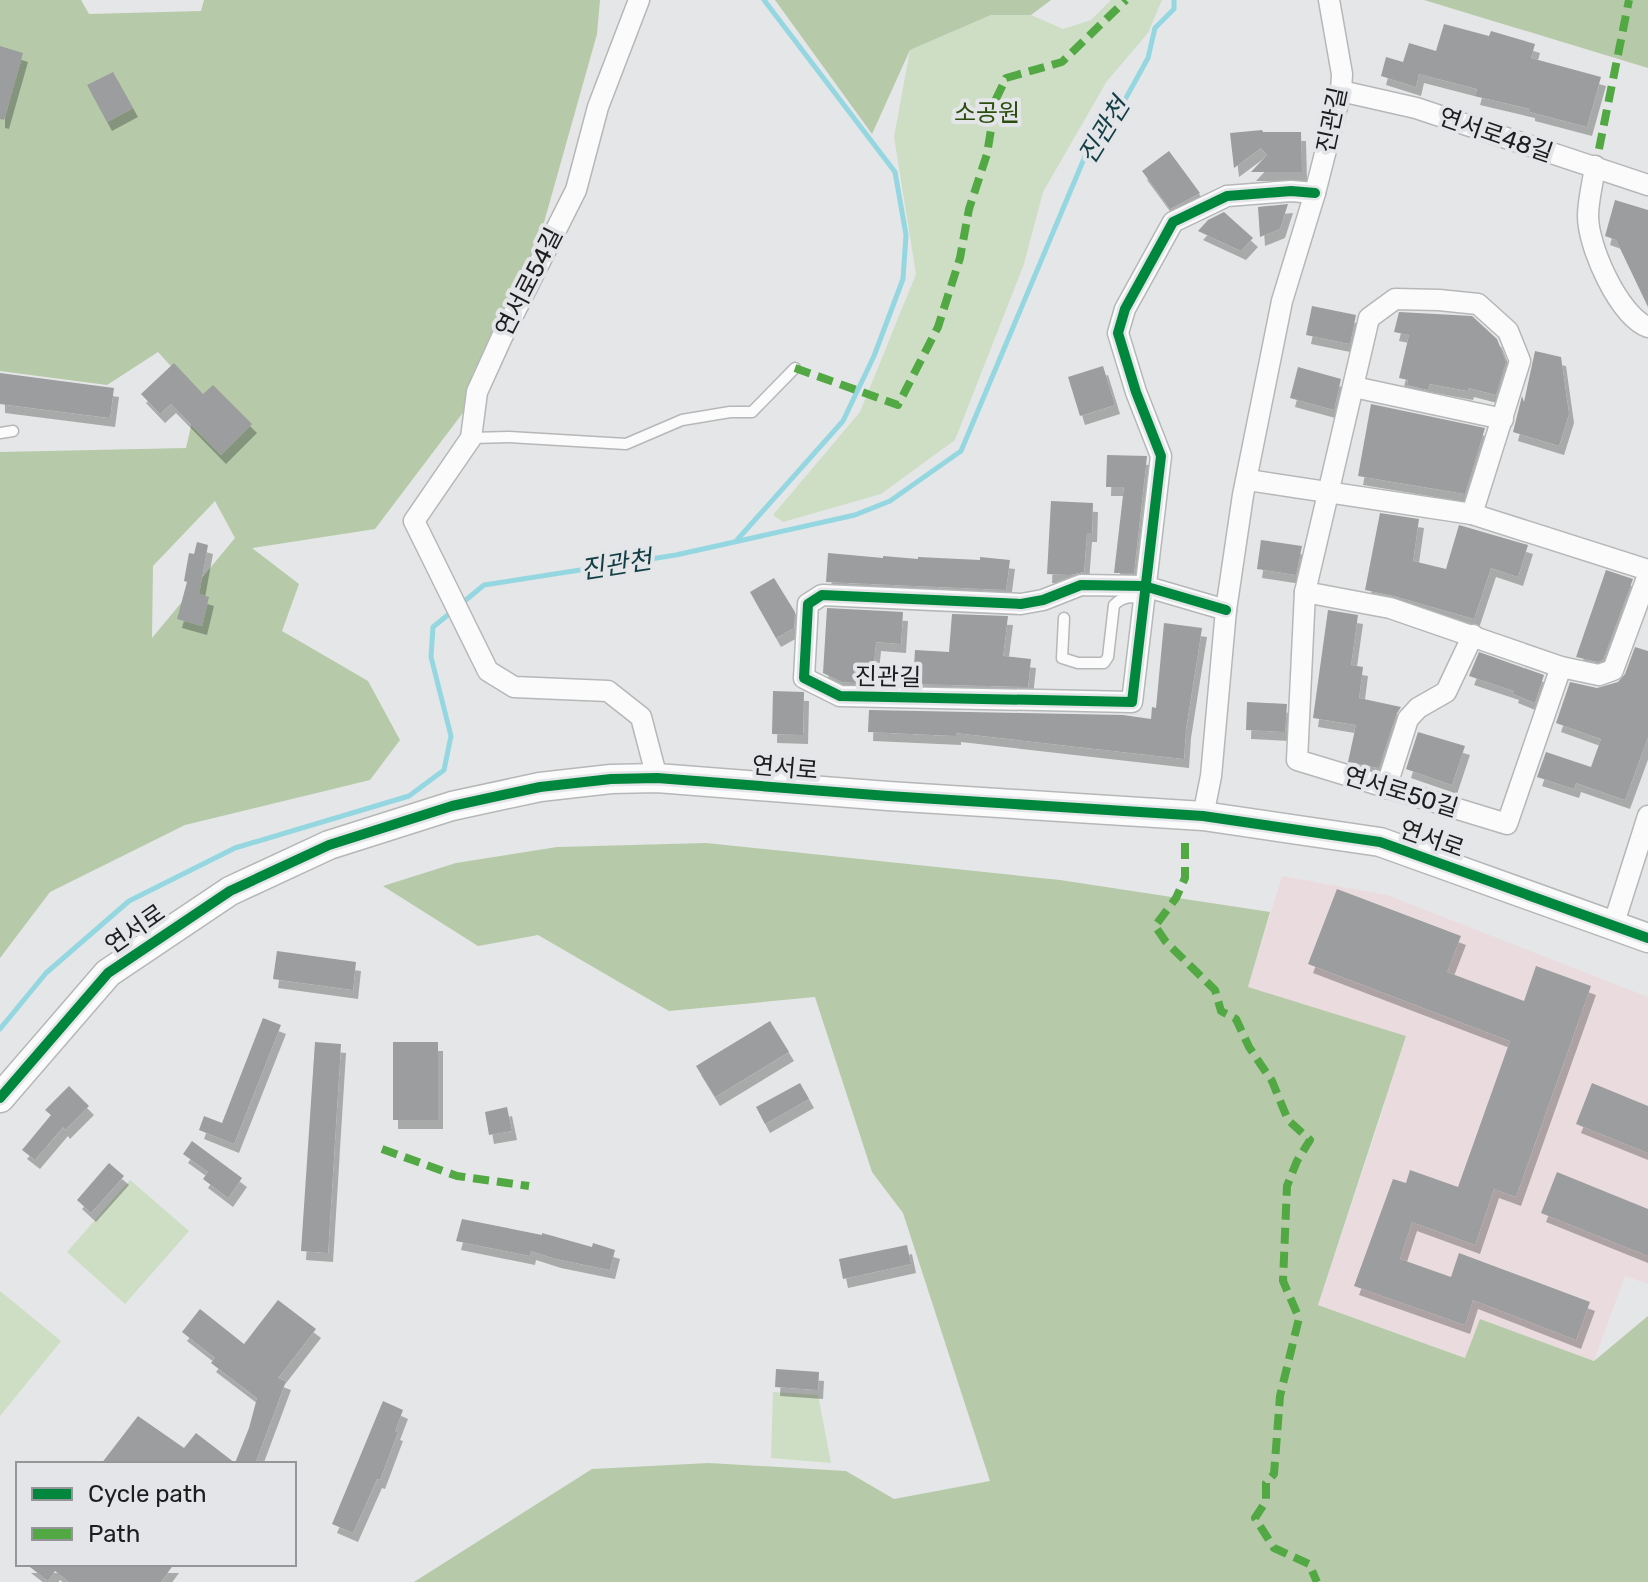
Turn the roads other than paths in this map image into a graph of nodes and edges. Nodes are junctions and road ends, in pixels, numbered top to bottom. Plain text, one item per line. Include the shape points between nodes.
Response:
1 (639, 0) edge
2 (1329, 0) edge
3 (1341, 91) junction
4 (1595, 166) junction
5 (1648, 185) edge
6 (1315, 193) junction
7 (1648, 327) edge
8 (795, 368) dead end
9 (1354, 387) junction
10 (1503, 419) junction
11 (13, 431) dead end
12 (0, 433) edge
13 (471, 438) junction
14 (1248, 480) junction
15 (1326, 493) junction
16 (1472, 514) junction
17 (1648, 572) edge
18 (1305, 592) junction
19 (1144, 593) junction
20 (1226, 610) junction
21 (1064, 618) dead end
22 (1473, 635) junction
23 (1561, 667) junction
24 (657, 778) junction
25 (1386, 788) junction
26 (1203, 816) junction
27 (1648, 816) edge
28 (1613, 926) junction
29 (1648, 938) edge
30 (0, 1098) edge

1 - 13 street, 연서로54길 via 598,107 576,190 477,392
2 - 3 street, 진관길
3 - 4 street, 연서로48길 via 1416,108
3 - 6 street, 진관길
4 - 5 street, 연서로48길
4 - 7 street via 1588,218 1605,279 1637,323
6 - 14 street, 진관길 via 1282,301
6 - 19 street, 진관길 via 1227,196 1173,222 1125,309 1118,333 1161,456
8 - 13 lane via 752,412 682,420 626,444
9 - 10 street
9 - 10 street, 연서로50길 via 1369,318 1395,299 1478,304 1508,331 1520,361
9 - 15 street, 연서로50길
10 - 16 street, 연서로50길
11 - 12 lane
13 - 24 street, 연서로54길 via 414,521 488,671 514,687 608,691 641,717
14 - 15 street
14 - 20 street, 진관길
15 - 16 street
15 - 18 street, 연서로50길
16 - 17 street
17 - 23 street via 1613,670 1599,675
18 - 22 street via 1390,608
18 - 25 street, 연서로50길 via 1297,760
19 - 19 street, 진관길 via 1081,585 1021,604 822,595 808,604 804,678 840,696 1132,702
19 - 20 street, 진관길
19 - 21 lane via 1114,605 1104,663 1062,658
20 - 26 street, 진관길
22 - 23 street
22 - 25 street via 1446,692 1408,719
23 - 25 street, 연서로50길 via 1507,824
24 - 26 main road, 연서로
24 - 30 main road, 연서로 via 540,787 452,806 329,845 230,891 108,973
26 - 28 main road, 연서로 via 1380,842
27 - 28 street
28 - 29 main road, 연서로

